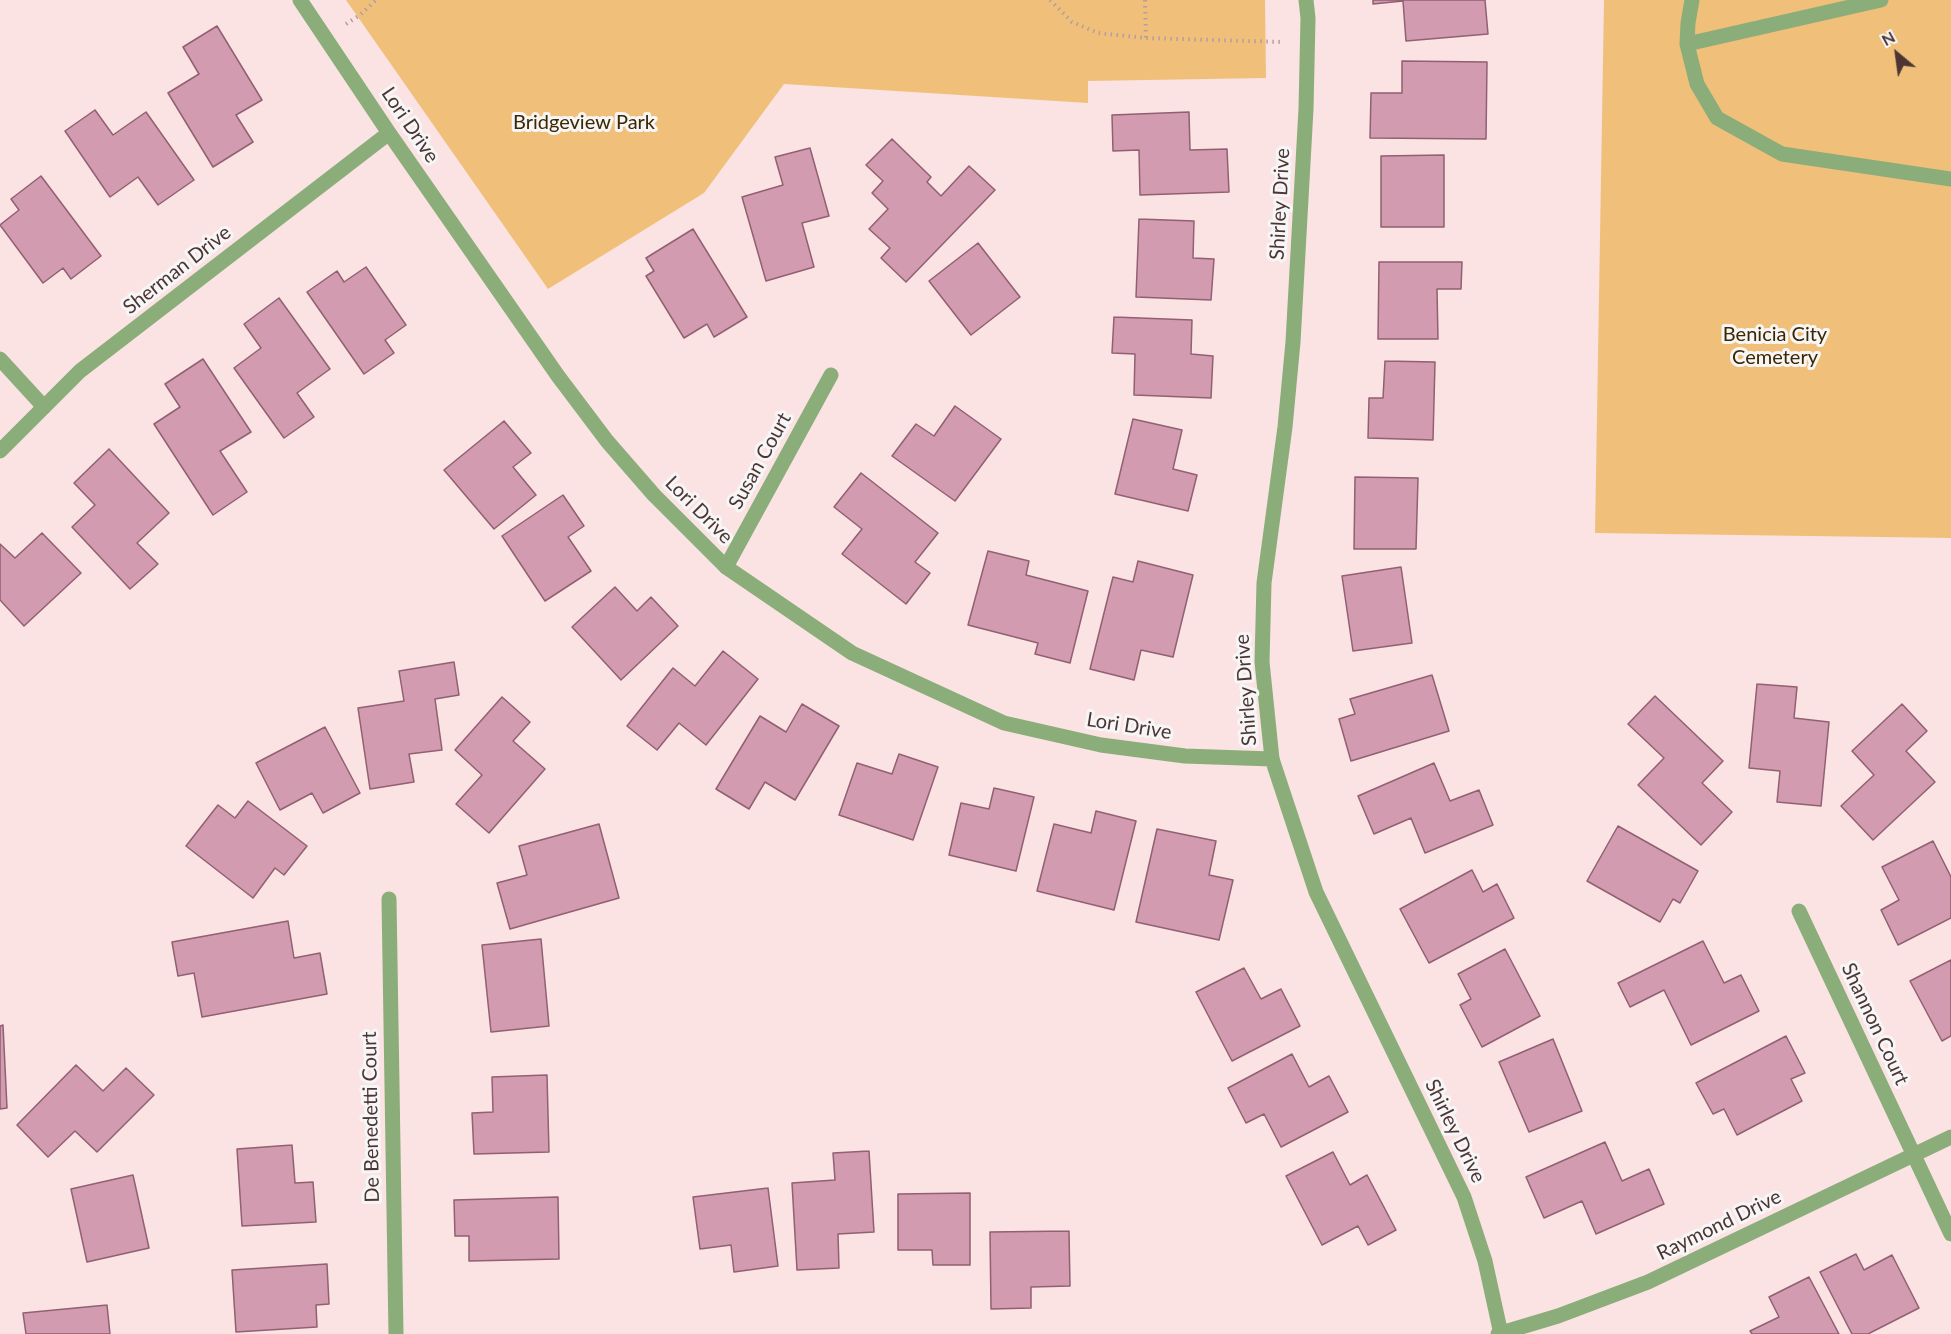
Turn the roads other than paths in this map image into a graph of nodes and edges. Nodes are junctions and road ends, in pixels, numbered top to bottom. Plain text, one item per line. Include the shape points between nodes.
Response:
1 (300, 0) edge
2 (1306, 0) edge
3 (1692, 0) edge
4 (1881, 0) edge
5 (1688, 44) junction
6 (389, 133) junction
7 (1951, 178) edge
8 (0, 359) edge
9 (831, 375) dead end
10 (44, 407) junction
11 (0, 451) edge
12 (726, 567) junction
13 (1272, 759) junction
14 (389, 899) dead end
15 (1799, 911) dead end
16 (1951, 1137) edge
17 (1913, 1155) junction
18 (1951, 1234) edge
19 (396, 1334) edge
20 (1500, 1334) edge

1 - 6 street, Lori Drive
2 - 13 street, Shirley Drive via 1306,109 1293,342 1264,583 1262,662
3 - 5 street
4 - 5 street
5 - 7 street via 1697,84 1717,118 1782,154
6 - 10 street, Sherman Drive via 80,371
6 - 12 street, Lori Drive via 606,441
8 - 10 street
9 - 12 street, Susan Court
10 - 11 street, Sherman Drive
12 - 13 street, Lori Drive via 852,653 1004,723 1101,745 1185,756
13 - 20 street, Shirley Drive via 1316,892 1464,1197 1485,1261
14 - 19 street, De Benedetti Court
15 - 17 street, Shannon Court
16 - 17 street, Raymond Drive
17 - 18 street, Shannon Court
17 - 20 street, Raymond Drive via 1648,1282

